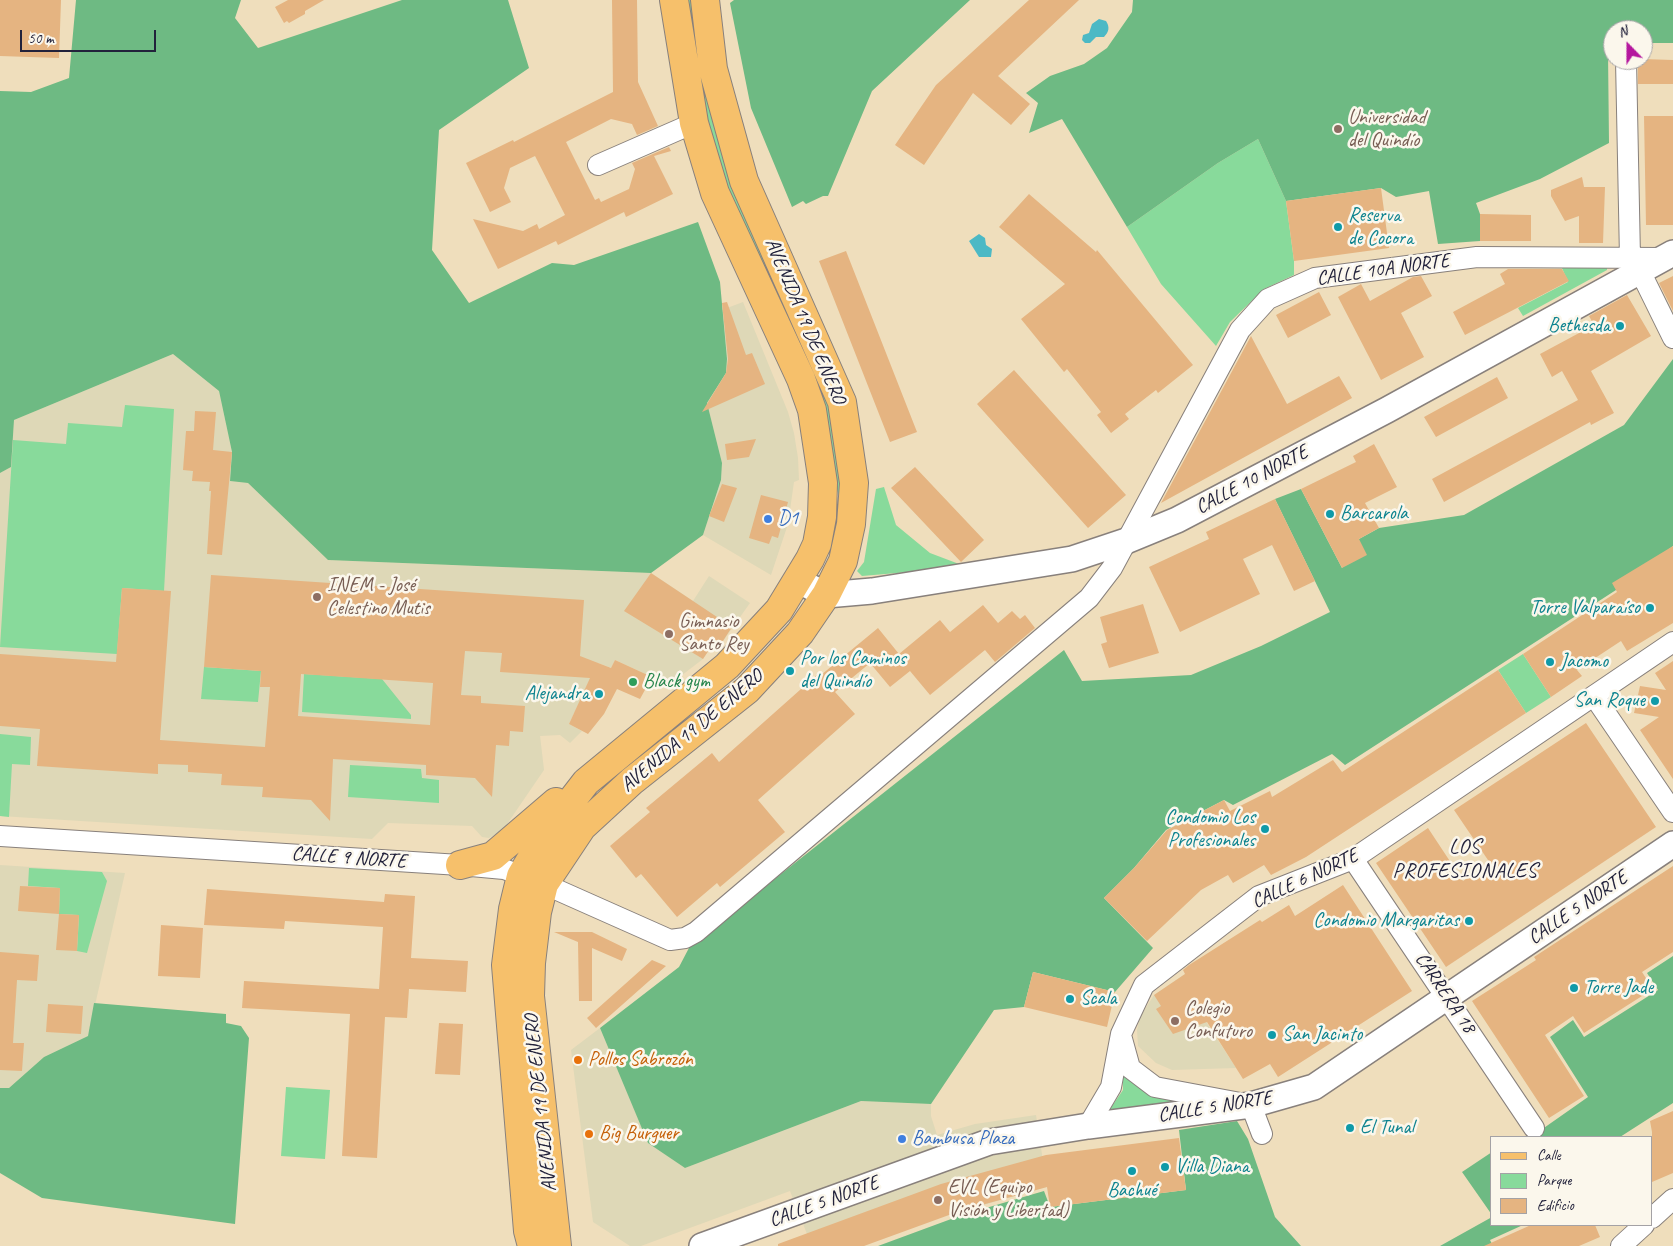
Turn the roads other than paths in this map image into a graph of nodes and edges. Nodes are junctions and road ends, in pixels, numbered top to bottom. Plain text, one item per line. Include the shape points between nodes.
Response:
1 (674, 0) edge
2 (705, 0) edge
3 (1626, 70) edge
4 (694, 123) junction
5 (598, 165) dead end
6 (1668, 255) edge
7 (1635, 265) junction
8 (1673, 338) edge
9 (1126, 541) junction
10 (797, 580) junction
11 (826, 595) junction
12 (1673, 642) edge
13 (1594, 696) junction
14 (586, 782) junction
15 (1673, 812) edge
16 (0, 836) edge
17 (1673, 844) edge
18 (1354, 859) junction
19 (460, 865) junction
20 (533, 880) junction
21 (685, 938) joint
22 (1447, 996) junction
23 (1120, 1034) junction
24 (1251, 1105) junction
25 (1088, 1126) junction
26 (1534, 1128) dead end
27 (1262, 1134) dead end
28 (1673, 1199) edge
29 (1653, 1217) edge
30 (1643, 1226) edge
31 (532, 1246) edge
32 (557, 1246) edge
33 (702, 1246) edge
34 (1621, 1246) edge

1 - 4 main road, AVENIDA 19 DE ENERO
2 - 11 main road, AVENIDA 19 DE ENERO via 713,69 744,182 842,402 854,483 843,561
3 - 7 street
4 - 5 street
4 - 10 main road, AVENIDA 19 DE ENERO via 715,193 801,379 812,410 823,483 822,517 817,544
6 - 7 street, CALLE 10 NORTE
7 - 8 street
7 - 9 street, CALLE 10 NORTE via 1387,410 1177,520
7 - 9 street, CALLE 10A NORTE via 1468,258 1315,278 1268,298 1240,330
9 - 11 street, CALLE 10 NORTE via 1072,559 872,591
9 - 21 street, CALLE 10A NORTE via 1112,568 1089,598
10 - 11 street
10 - 14 main road, AVENIDA 19 DE ENERO via 779,610 727,666
11 - 20 main road, AVENIDA 19 DE ENERO via 800,633 747,690 632,781
12 - 13 street, CALLE 6 NORTE
13 - 15 street
13 - 18 street, CALLE 6 NORTE
14 - 19 main road via 546,809 493,856
14 - 20 main road, AVENIDA 19 DE ENERO via 548,831
16 - 19 street, CALLE 9 NORTE
17 - 22 street, CALLE 5 NORTE
18 - 22 street, CARRERA 18
18 - 23 street, CALLE 6 NORTE via 1259,896 1144,986
19 - 20 street, CALLE 9 NORTE via 504,870
20 - 21 street, CALLE 9 NORTE via 670,940
20 - 31 main road, AVENIDA 19 DE ENERO via 513,909 506,965 528,1231
20 - 32 main road, AVENIDA 19 DE ENERO via 537,912 530,996
22 - 24 street, CALLE 5 NORTE via 1314,1087
22 - 26 street, CARRERA 18
23 - 24 street via 1130,1068 1155,1087
23 - 25 street, CALLE 6 NORTE via 1112,1088
24 - 25 street, CALLE 5 NORTE
24 - 27 street
25 - 33 street, CALLE 5 NORTE via 989,1142
28 - 29 street
30 - 34 street

